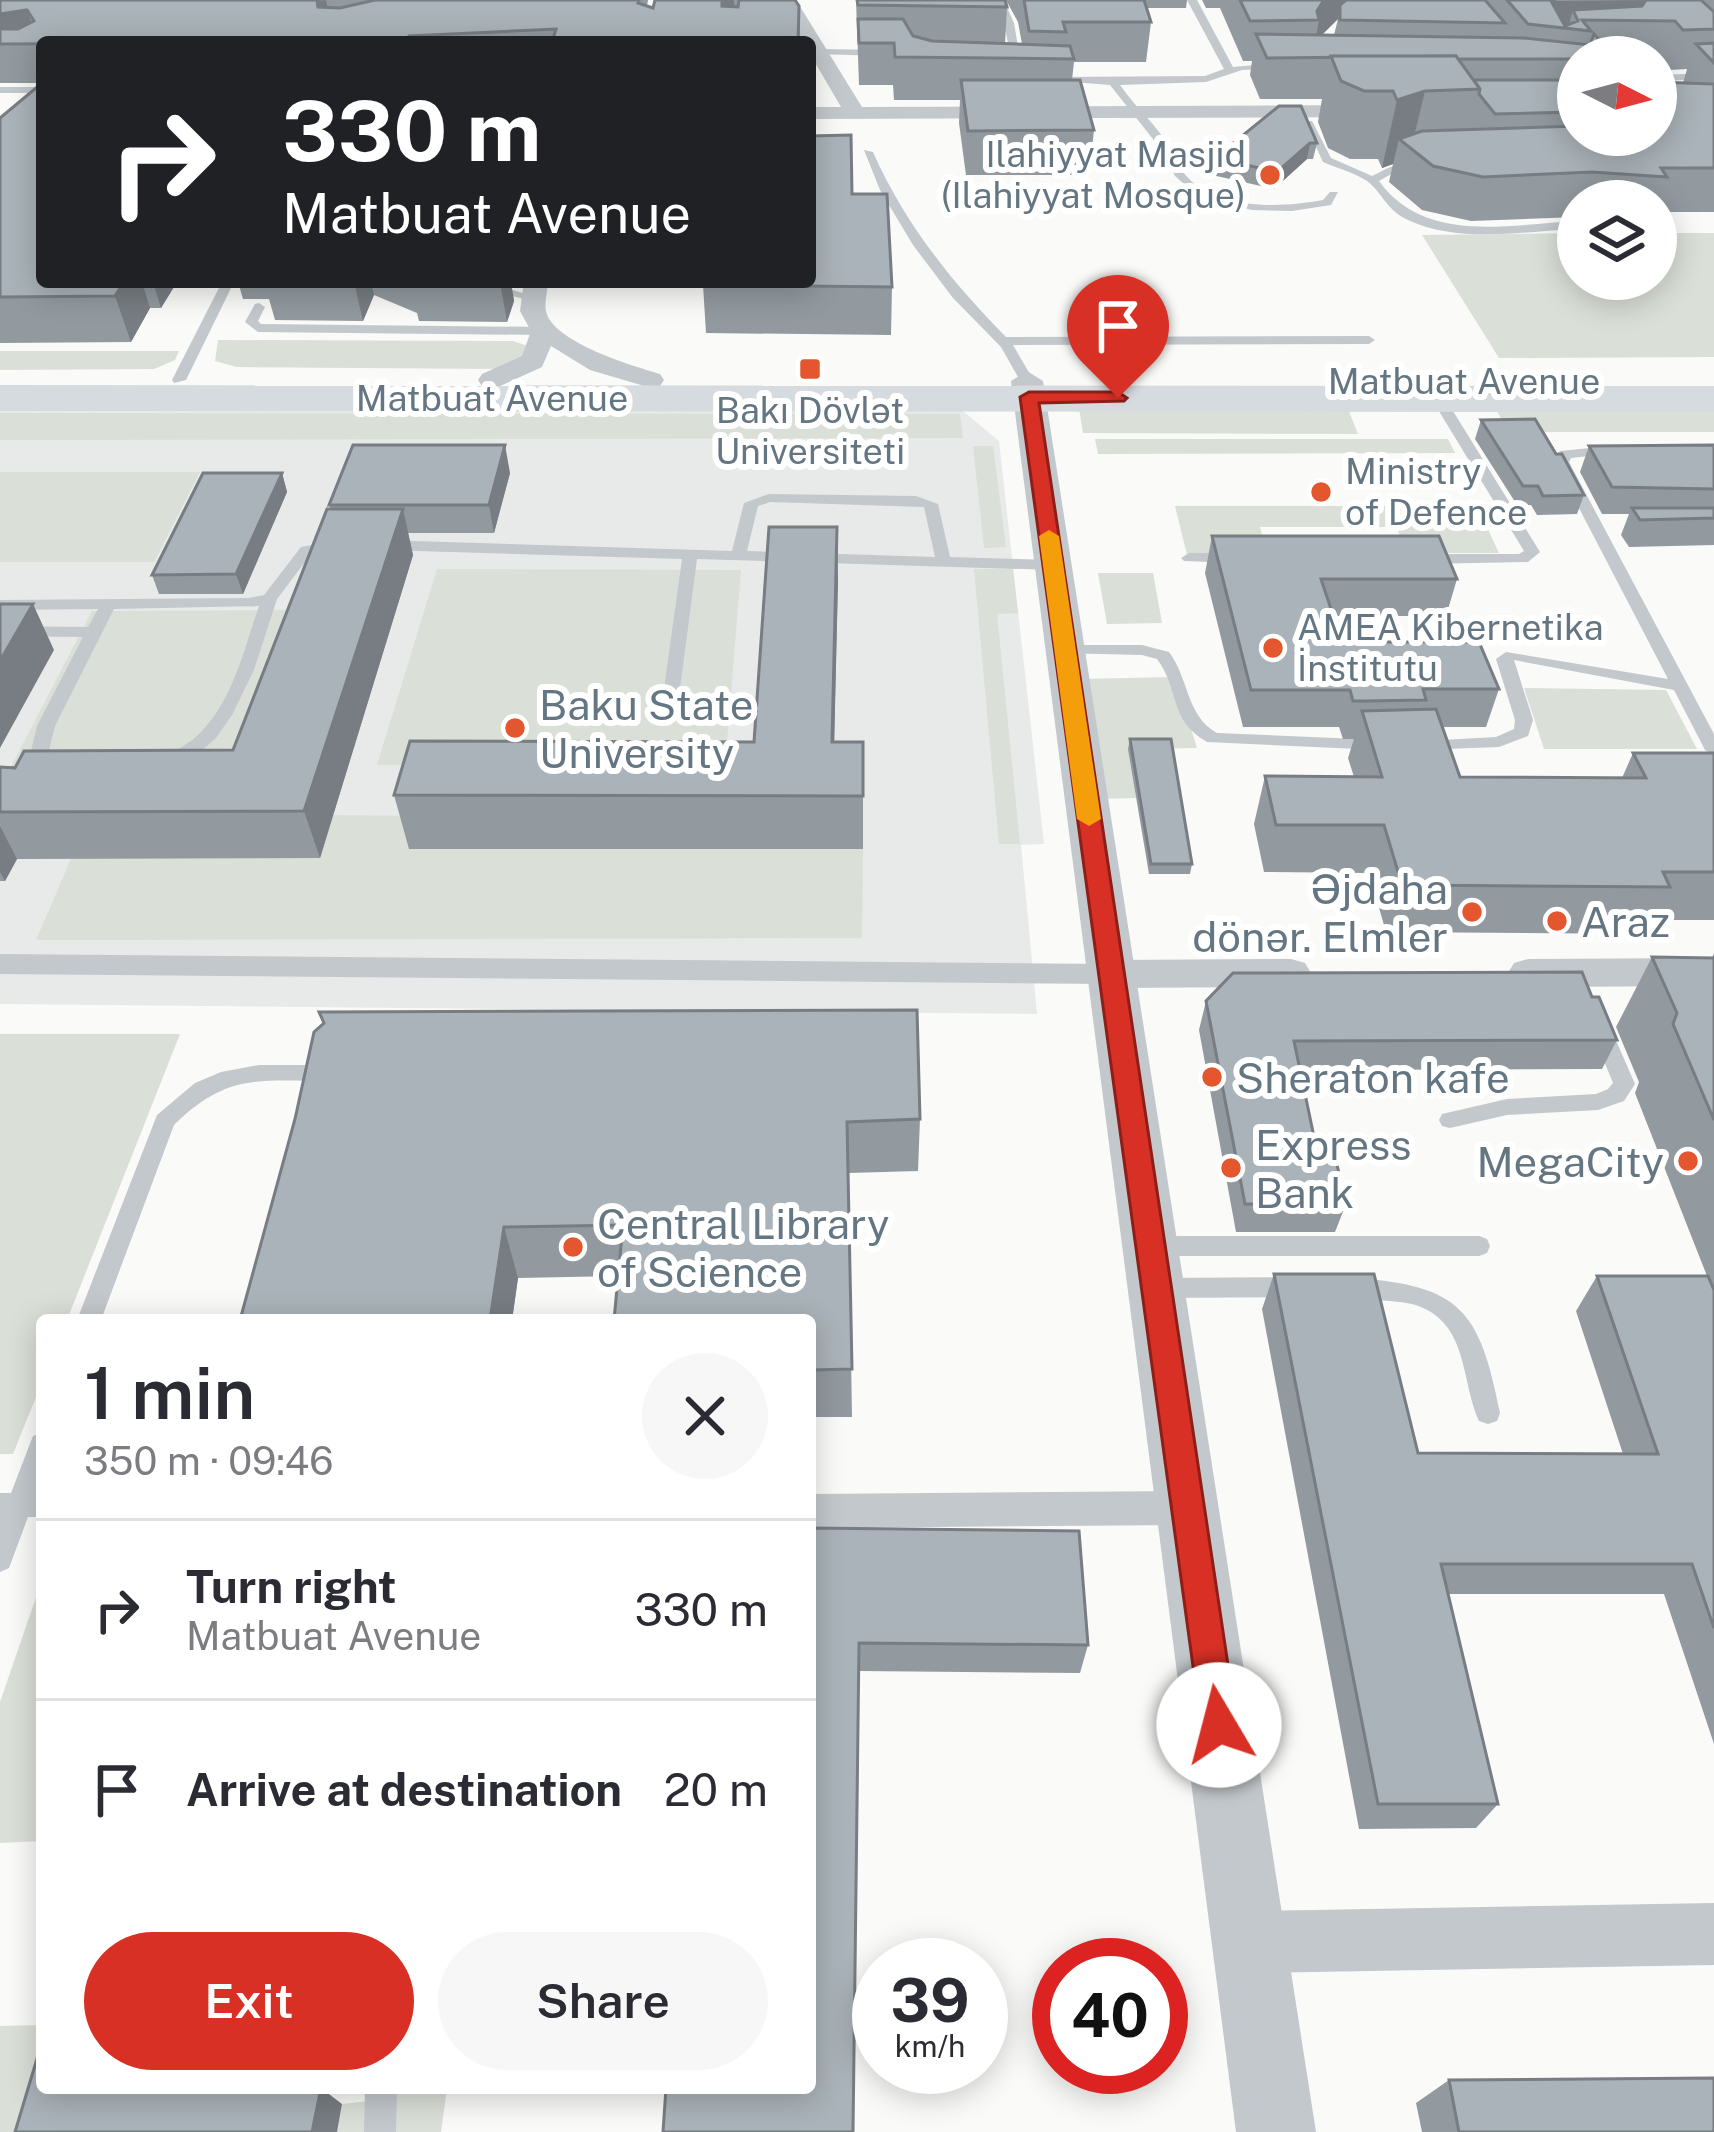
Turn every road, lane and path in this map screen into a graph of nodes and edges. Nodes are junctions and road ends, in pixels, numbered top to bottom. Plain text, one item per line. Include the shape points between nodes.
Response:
1 (787, 0) edge
2 (999, 0) edge
3 (1192, 0) edge
4 (808, 36) edge
5 (816, 49) edge
6 (818, 52) junction
7 (908, 53) edge
8 (994, 54) edge
9 (1015, 54) junction
10 (1288, 65) edge
11 (1230, 71) junction
12 (16, 76) edge
13 (1714, 76) edge
14 (1677, 77) edge
15 (998, 79) edge
16 (1043, 80) edge
17 (1113, 82) junction
18 (1, 90) edge
19 (36, 90) edge
20 (1304, 111) junction
21 (1396, 111) edge
22 (816, 112) edge
23 (855, 112) junction
24 (1130, 112) junction
25 (868, 152) dead end
26 (1432, 165) edge
27 (1373, 179) junction
28 (1334, 194) dead end
29 (1557, 225) edge
30 (225, 288) edge
31 (534, 290) edge
32 (259, 307) dead end
33 (544, 331) junction
34 (1369, 340) dead end
35 (1003, 341) junction
36 (0, 379) edge
37 (179, 380) junction
38 (491, 380) junction
39 (651, 380) junction
40 (1714, 382) edge
41 (1028, 392) junction
42 (0, 398) edge
43 (1438, 398) junction
44 (1714, 399) edge
45 (1623, 450) edge
46 (1596, 526) junction
47 (1619, 526) dead end
48 (690, 554) junction
49 (738, 556) junction
50 (1189, 558) dead end
51 (1255, 558) edge
52 (1408, 558) edge
53 (943, 560) junction
54 (1054, 565) junction
55 (269, 599) junction
56 (108, 604) junction
57 (0, 605) edge
58 (0, 632) edge
59 (94, 632) junction
60 (1064, 650) junction
61 (1680, 686) junction
62 (671, 696) dead end
63 (1714, 750) edge
64 (152, 763) edge
65 (73, 769) edge
66 (0, 964) edge
67 (1714, 972) edge
68 (1333, 973) edge
69 (1489, 973) edge
70 (1112, 974) junction
71 (1586, 991) junction
72 (328, 1073) edge
73 (1450, 1120) dead end
74 (1479, 1246) dead end
75 (1153, 1267) junction
76 (91, 1314) edge
77 (1489, 1413) dead end
78 (36, 1461) edge
79 (20, 1505) edge
80 (1187, 1508) junction
81 (816, 1511) edge
82 (0, 1559) edge
83 (1714, 1934) edge
84 (1251, 1942) junction
85 (380, 2094) edge
86 (380, 2132) edge
87 (1276, 2132) edge

1 - 4 street
2 - 9 lane
3 - 11 lane
5 - 6 street
6 - 7 lane
6 - 23 street
8 - 9 lane
9 - 15 lane via 1020,80
10 - 11 lane
11 - 17 lane
12 - 18 lane
13 - 14 lane
16 - 17 lane
17 - 24 lane
18 - 19 lane
20 - 21 street
20 - 24 street
20 - 27 lane via 1319,153
22 - 23 street
23 - 24 street
24 - 28 lane via 1155,132 1180,177 1223,200 1309,207
25 - 35 lane via 932,260
26 - 27 lane
27 - 29 lane via 1420,224
30 - 37 lane
31 - 33 street
32 - 33 lane via 251,322 258,328
33 - 38 street via 532,361
33 - 39 street via 598,364
34 - 35 lane
35 - 41 lane
36 - 37 main road, Matbuat Avenue
37 - 38 main road, Matbuat Avenue
38 - 39 main road, Matbuat Avenue
39 - 41 main road, Matbuat Avenue
40 - 41 main road, Matbuat Avenue
41 - 42 main road, Matbuat Avenue
41 - 43 main road, Matbuat Avenue
41 - 54 street
43 - 44 main road, Matbuat Avenue
43 - 52 lane via 1532,552 1523,559
45 - 46 lane via 1578,450 1562,462
46 - 47 lane
46 - 61 lane
48 - 49 lane
48 - 55 lane via 320,545 306,550
48 - 62 lane
49 - 53 lane
49 - 53 lane via 752,503 916,500 931,504
50 - 51 lane
53 - 54 lane
54 - 60 street
55 - 56 lane
55 - 64 lane via 226,714 205,742
56 - 57 lane
56 - 59 lane
58 - 59 lane
59 - 65 lane via 40,752 57,768
60 - 61 lane via 1163,655 1194,730 1286,744 1510,738 1524,720 1504,659 1512,655
60 - 70 street
61 - 63 lane
66 - 70 street
67 - 71 street
68 - 70 street
69 - 71 street
70 - 75 street
71 - 73 lane via 1624,1084 1616,1095
72 - 76 lane via 235,1074 203,1084 181,1104 165,1121
74 - 75 lane
75 - 77 lane via 1412,1292 1434,1301 1477,1352
75 - 80 street
78 - 79 lane
79 - 82 lane
80 - 81 street
80 - 84 street
83 - 84 street
84 - 87 street
85 - 86 lane

